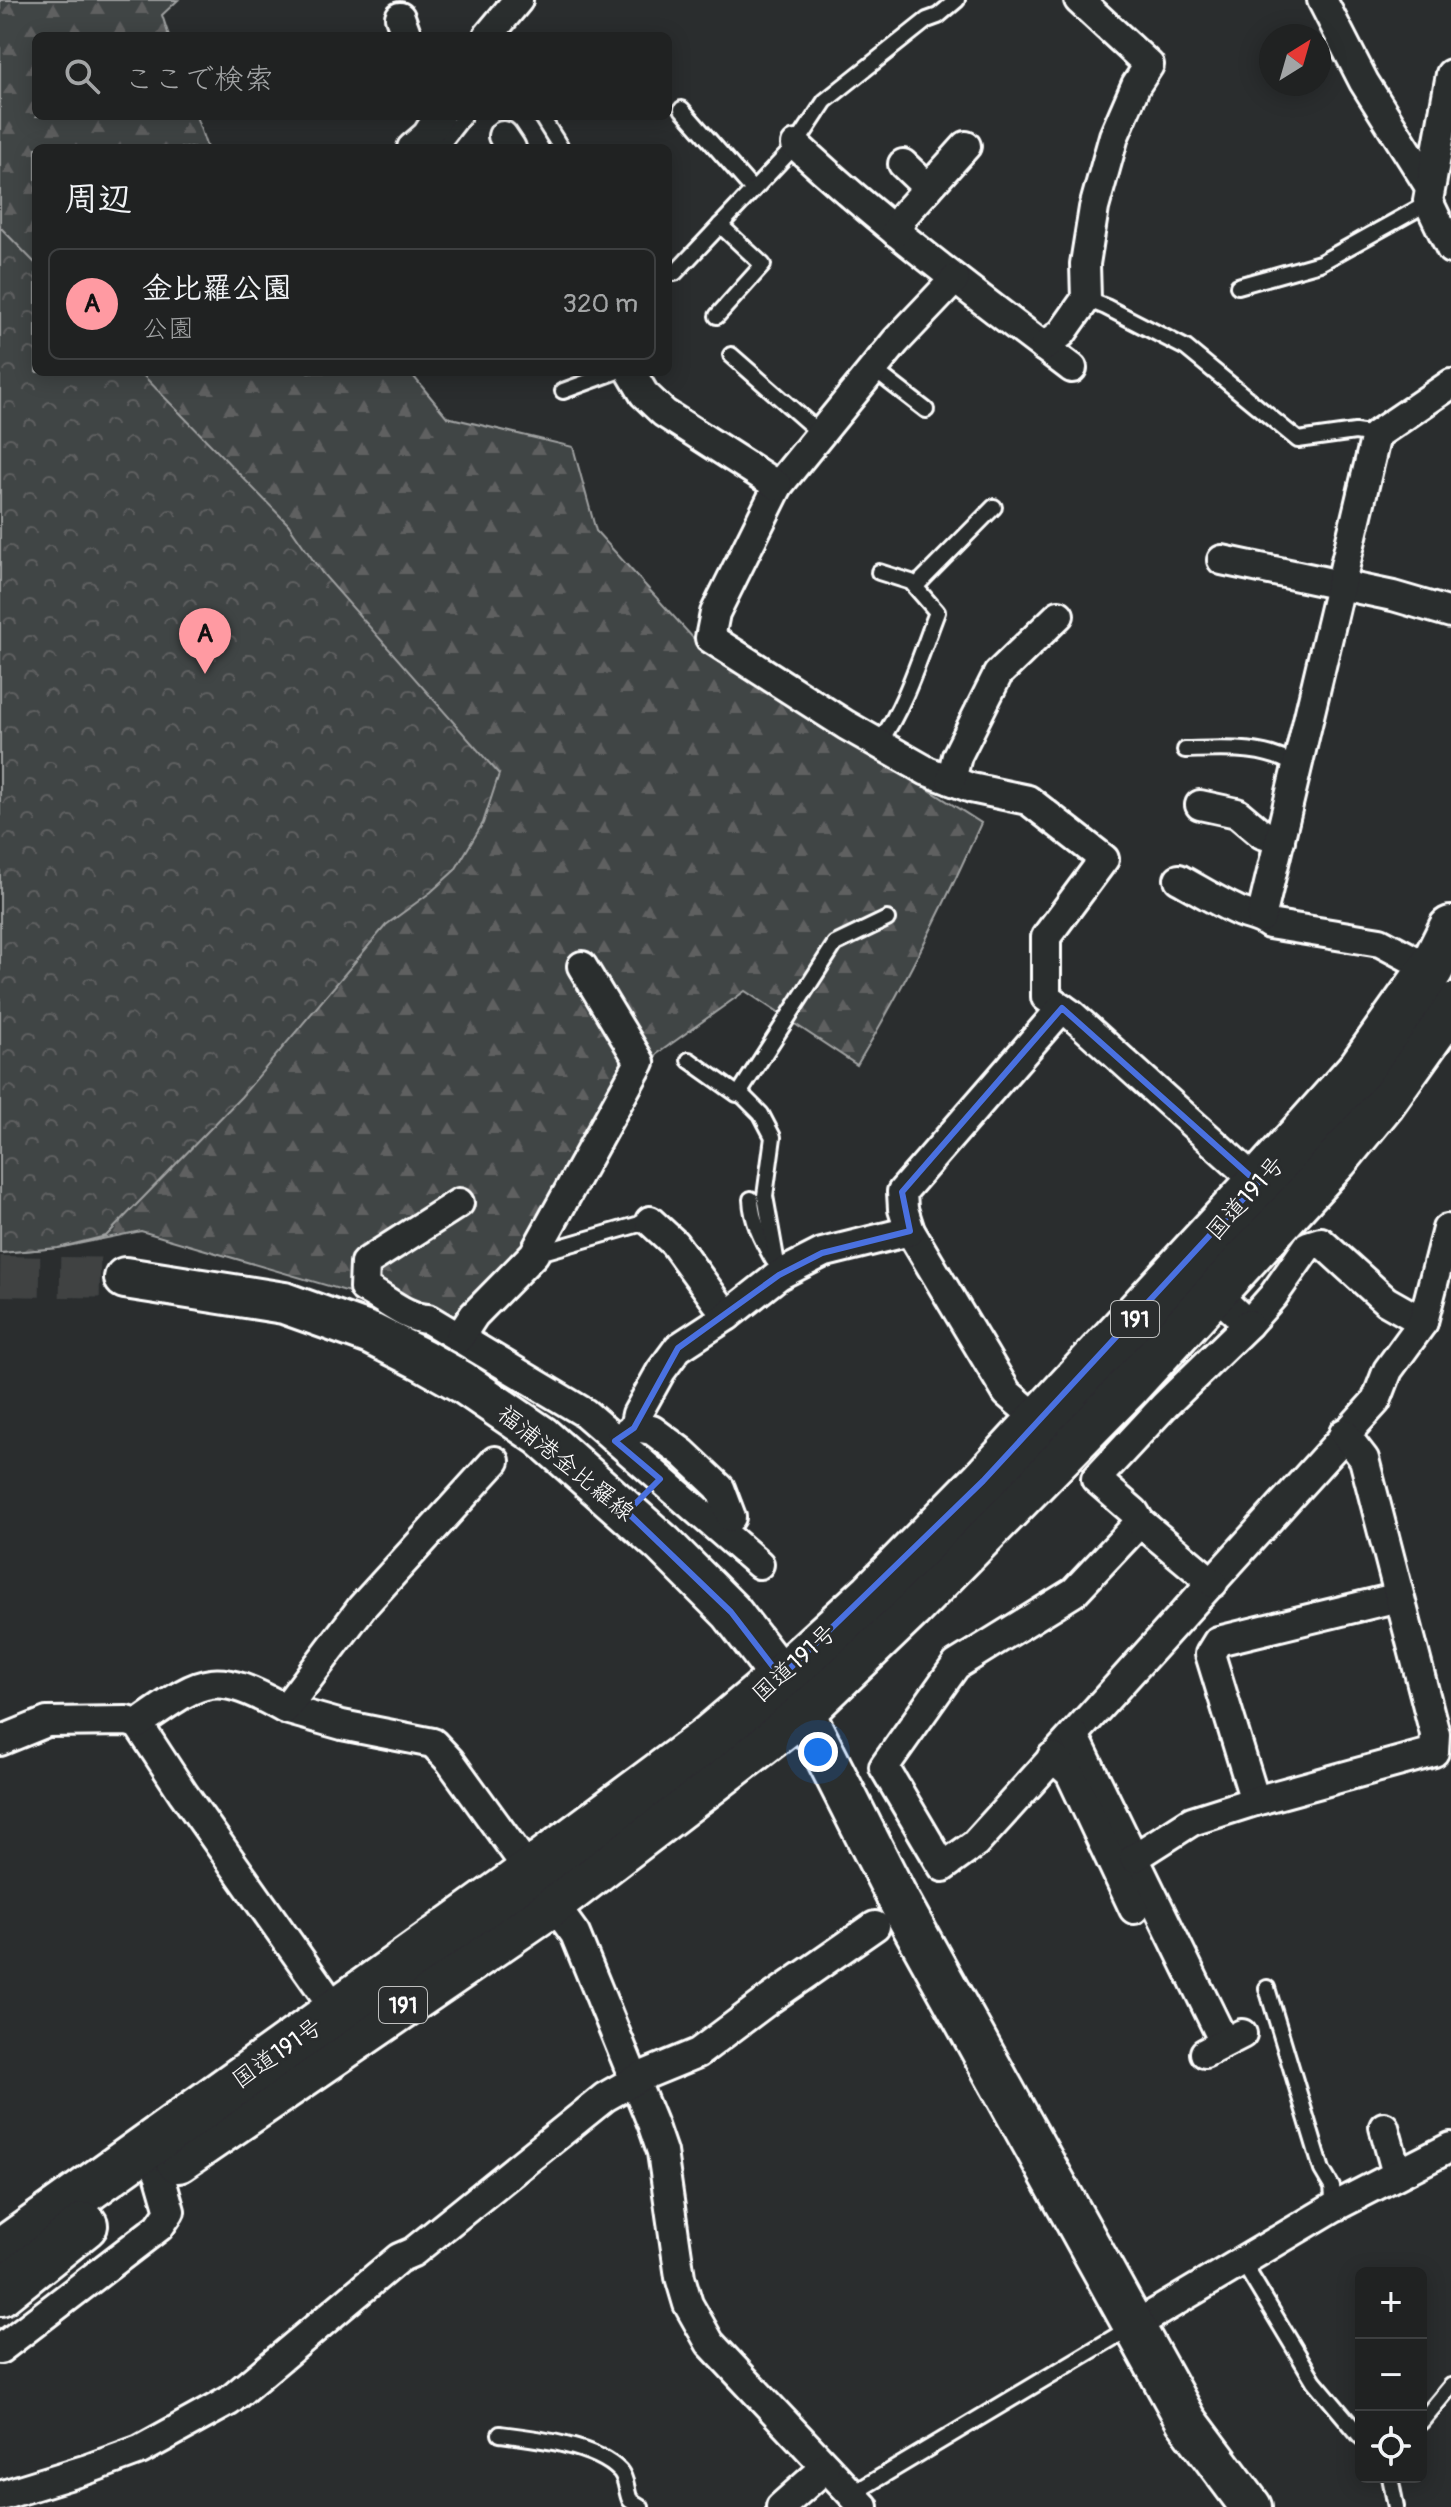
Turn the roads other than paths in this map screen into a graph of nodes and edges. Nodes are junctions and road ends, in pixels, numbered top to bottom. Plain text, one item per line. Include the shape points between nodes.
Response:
1 (518, 0) edge
2 (957, 0) edge
3 (1079, 0) edge
4 (1322, 0) edge
5 (491, 32) edge
6 (1450, 78) edge
7 (682, 109) dead end
8 (436, 120) edge
9 (461, 120) edge
10 (544, 120) edge
11 (417, 144) edge
12 (442, 144) edge
13 (558, 144) edge
14 (796, 145) junction
15 (966, 146) dead end
16 (903, 164) dead end
17 (928, 188) junction
18 (753, 190) junction
19 (1429, 195) junction
20 (720, 225) junction
21 (896, 232) junction
22 (1451, 249) edge
23 (675, 273) dead end
24 (955, 279) junction
25 (1238, 286) dead end
26 (1086, 299) junction
27 (717, 316) dead end
28 (1044, 347) junction
29 (731, 355) dead end
30 (1072, 368) dead end
31 (873, 369) junction
32 (604, 376) edge
33 (633, 376) edge
34 (1451, 384) edge
35 (563, 391) dead end
36 (926, 410) dead end
37 (821, 434) junction
38 (1376, 435) junction
39 (778, 486) junction
40 (994, 507) dead end
41 (1222, 560) dead end
42 (879, 572) dead end
43 (1339, 585) junction
44 (916, 586) junction
45 (1451, 613) edge
46 (1059, 615) dead end
47 (879, 743) junction
48 (1185, 750) dead end
49 (1299, 767) junction
50 (951, 780) junction
51 (1200, 805) dead end
52 (1280, 840) junction
53 (1179, 879) dead end
54 (1261, 918) junction
55 (887, 919) dead end
56 (1451, 929) edge
57 (582, 966) dead end
58 (1441, 987) edge
59 (1062, 1008) junction
60 (689, 1060) dead end
61 (742, 1095) junction
62 (1258, 1183) junction
63 (751, 1199) dead end
64 (459, 1203) dead end
65 (650, 1221) joint
66 (1451, 1230) edge
67 (910, 1231) junction
68 (534, 1254) junction
69 (779, 1275) junction
70 (125, 1278) tunnel mouth
71 (1214, 1292) junction
72 (727, 1316) junction
73 (1423, 1322) junction
74 (1248, 1324) junction
75 (459, 1338) junction
76 (1040, 1421) junction
77 (1344, 1433) junction
78 (624, 1434) junction
79 (495, 1461) dead end
80 (662, 1481) junction
81 (627, 1512) junction
82 (731, 1517) junction
83 (1140, 1522) junction
84 (1213, 1583) junction
85 (1399, 1597) junction
86 (792, 1694) junction
87 (285, 1709) junction
88 (138, 1724) junction
89 (1074, 1735) junction
90 (0, 1741) edge
91 (1052, 1757) junction
92 (1255, 1801) junction
93 (1134, 1858) junction
94 (542, 1887) junction
95 (1134, 1909) dead end
96 (875, 1926) dead end
97 (1267, 1988) dead end
98 (346, 2024) junction
99 (1224, 2043) dead end
100 (634, 2080) junction
101 (1384, 2127) dead end
102 (1451, 2147) edge
103 (151, 2161) junction
104 (1397, 2174) junction
105 (1334, 2207) junction
106 (0, 2252) edge
107 (1242, 2261) junction
108 (0, 2293) edge
109 (1134, 2326) junction
110 (0, 2349) edge
111 (1451, 2386) edge
112 (1427, 2415) edge
113 (1355, 2430) edge
114 (500, 2434) dead end
115 (826, 2467) junction
116 (1391, 2483) edge
117 (0, 2496) edge
118 (858, 2501) edge
119 (641, 2507) edge
120 (781, 2507) edge
121 (1251, 2507) edge
122 (1396, 2507) edge

1 - 5 street
2 - 14 lane via 825,101
3 - 26 street via 1149,65 1114,136 1094,208 1085,264
4 - 19 street
6 - 19 street
7 - 18 lane
8 - 11 street
9 - 12 lane
10 - 13 lane
14 - 18 lane
14 - 21 street
15 - 17 street
16 - 17 street
17 - 21 street
18 - 20 lane
19 - 22 street
19 - 25 lane via 1320,263
20 - 23 lane
20 - 27 lane via 763,265
21 - 24 street
24 - 28 street
24 - 31 street
26 - 28 street via 1062,333
26 - 38 lane via 1186,348 1298,440 1355,432
28 - 30 street
29 - 37 lane
31 - 36 lane
31 - 37 street
32 - 35 lane
33 - 39 street via 664,413
34 - 38 street
37 - 39 street
38 - 43 street
39 - 47 street via 715,613 710,638
40 - 44 lane
41 - 43 street
42 - 44 lane
43 - 45 street
43 - 49 street
44 - 47 lane via 937,612
46 - 50 street via 998,674 957,756
47 - 50 street
48 - 49 lane via 1236,748 1283,757
49 - 52 street
50 - 59 street via 1028,800 1104,859 1046,937 1046,997
51 - 52 street via 1237,813 1262,834
52 - 54 street
53 - 54 street
54 - 58 street via 1269,924 1380,942
55 - 61 lane via 835,944
56 - 58 highway, 国道191号 / 191
57 - 68 street via 640,1062
58 - 62 highway, 国道191号 / 191
58 - 71 highway, 国道191号 / 191 via 1382,1103
59 - 62 street
59 - 67 street via 902,1192
60 - 61 lane
61 - 69 lane via 761,1114 773,1137 765,1196
62 - 76 highway, 国道191号 / 191
63 - 69 lane via 760,1237
64 - 75 street via 365,1263 364,1288
65 - 68 lane
65 - 72 street via 674,1243
66 - 73 street via 1447,1229
67 - 69 street via 822,1253
67 - 76 street via 1007,1393
68 - 75 street via 474,1315
69 - 72 street
70 - 81 street, 福浦港金比羅線 via 284,1303 371,1334 462,1382 541,1436
71 - 74 street
71 - 86 highway, 国道191号 / 191 via 910,1608
72 - 78 street via 678,1348
73 - 74 street via 1386,1301 1321,1242 1308,1246
73 - 77 street via 1388,1370 1376,1401
74 - 83 street via 1096,1479
75 - 78 street
76 - 86 highway, 国道191号 / 191 via 872,1594
77 - 84 street
77 - 85 street via 1364,1459
78 - 80 street
78 - 82 street via 652,1430 683,1453 720,1488
79 - 87 street via 362,1607
80 - 81 street
80 - 82 street via 675,1474 685,1478
80 - 82 street via 754,1560 748,1537
81 - 86 street, 福浦港金比羅線 via 731,1612
83 - 84 street
83 - 91 street via 1066,1598 956,1665 884,1767 943,1867 975,1844
84 - 89 street
85 - 92 street via 1435,1734 1434,1752
85 - 92 street via 1218,1641 1210,1654
86 - 94 highway, 国道191号 / 191 via 705,1741
86 - 109 street, 福浦港金比羅線 via 900,1903
87 - 88 street via 242,1687 204,1683
87 - 94 street via 433,1743
88 - 90 street via 47,1722
88 - 98 street
89 - 91 street
89 - 93 street
91 - 95 street via 1070,1773
92 - 93 street via 1192,1821
93 - 99 street
94 - 98 highway, 国道191号 / 191
94 - 100 street via 575,1934
96 - 100 street via 698,2053
97 - 105 lane
98 - 103 highway, 国道191号 / 191
100 - 115 street via 662,2152 688,2304 710,2343
100 - 117 street via 399,2258 229,2401 140,2450
101 - 104 street
102 - 104 street
103 - 106 highway, 国道191号 / 191
103 - 108 highway, 国道191号 / 191 via 88,2222
103 - 110 street via 170,2211 159,2227
104 - 105 street
105 - 107 street
107 - 109 street
107 - 113 lane via 1314,2381
109 - 118 lane
109 - 121 street, 福浦港金比羅線 via 1186,2420
111 - 112 lane
114 - 119 lane via 548,2440 603,2460 621,2472 630,2500
115 - 118 street
115 - 120 street
116 - 122 lane

